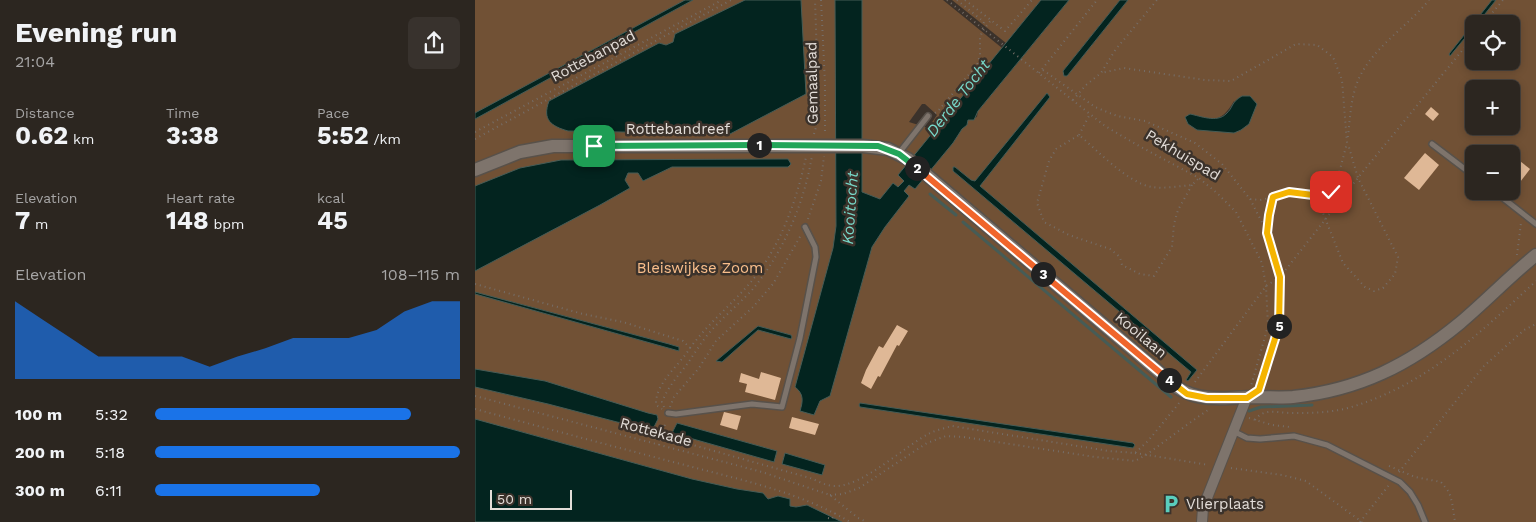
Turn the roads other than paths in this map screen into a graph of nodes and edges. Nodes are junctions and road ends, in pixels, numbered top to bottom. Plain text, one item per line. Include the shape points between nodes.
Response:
1 (928, 116) road end
2 (1432, 144) dead end
3 (819, 146) joint
4 (904, 156) junction
5 (1465, 169) edge
6 (475, 170) edge
7 (1506, 200) edge
8 (1536, 224) edge
9 (805, 228) road end
10 (1536, 255) edge
11 (1247, 398) junction
12 (668, 413) road end
13 (1233, 431) junction
14 (1202, 522) edge
15 (1425, 522) edge

1 - 4 lane
2 - 5 lane
3 - 4 street, Kooilaan via 878,146
3 - 6 street, Rottebandreef via 553,146 521,152
4 - 11 street, Kooilaan via 1182,391 1207,398
7 - 8 lane
9 - 12 lane via 815,247 816,257 782,406 752,404
10 - 11 street, Kooilaan via 1461,323 1393,369 1343,388 1292,397
11 - 13 street
13 - 14 street via 1203,508
13 - 15 lane via 1247,438 1294,436 1327,446 1400,482 1410,492

